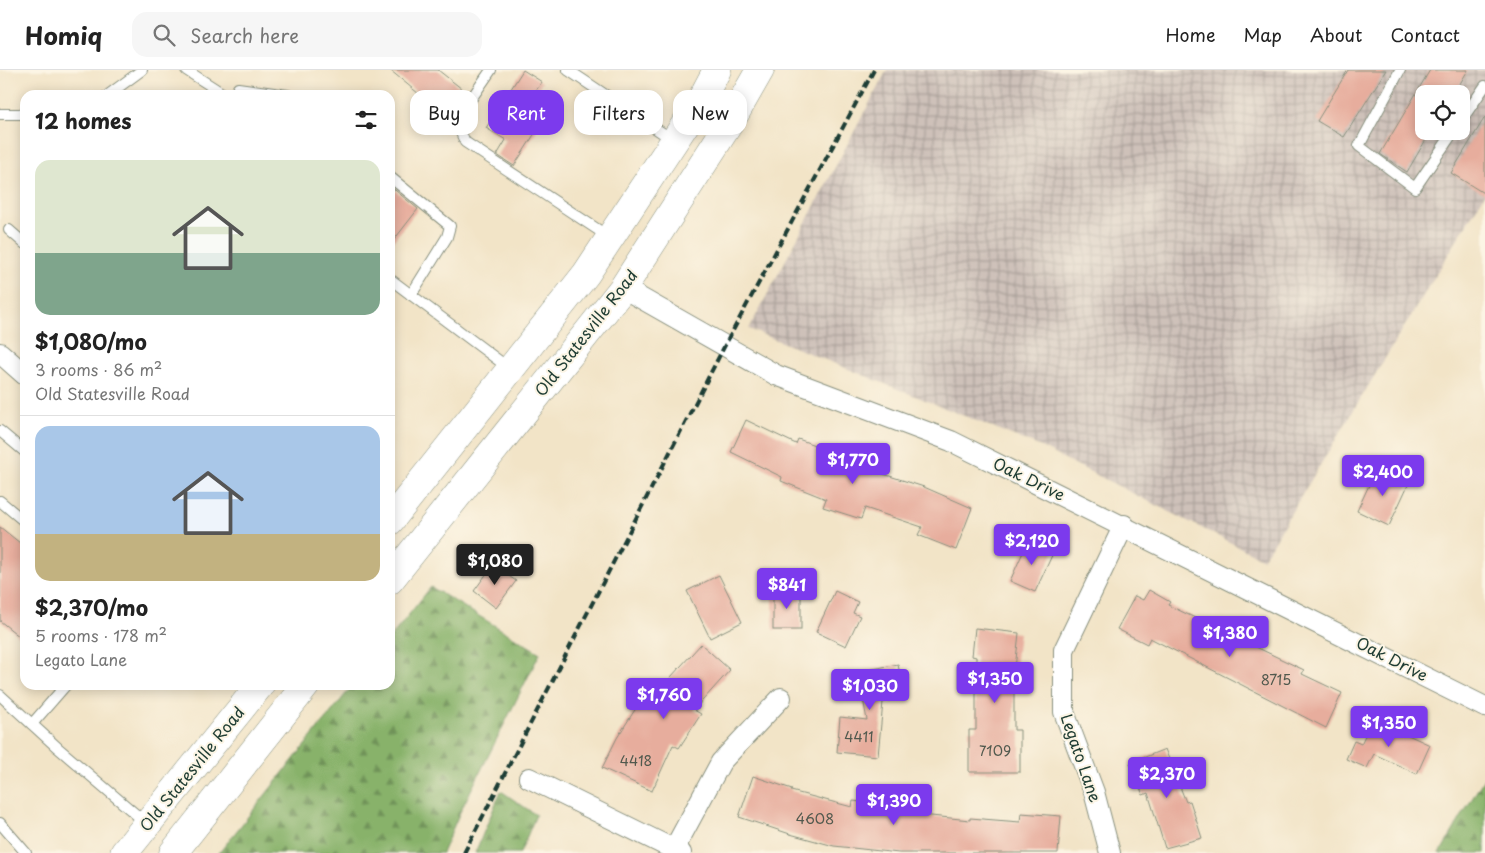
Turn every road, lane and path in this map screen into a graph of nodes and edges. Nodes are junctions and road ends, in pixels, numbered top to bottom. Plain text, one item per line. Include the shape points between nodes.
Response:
1 (142, 70) edge
2 (186, 70) edge
3 (491, 70) edge
4 (568, 70) edge
5 (718, 70) edge
6 (760, 70) edge
7 (1400, 70) edge
8 (1485, 86) edge
9 (115, 90) edge
10 (217, 90) edge
11 (237, 90) edge
12 (252, 90) edge
13 (1470, 108) edge
14 (0, 114) edge
15 (20, 114) edge
16 (674, 140) junction
17 (1448, 140) edge
18 (395, 181) edge
19 (9, 230) dead end
20 (610, 238) junction
21 (20, 240) edge
22 (395, 283) edge
23 (623, 288) junction
24 (411, 295) junction
25 (0, 353) edge
26 (510, 369) junction
27 (20, 371) edge
28 (0, 431) edge
29 (20, 448) edge
30 (0, 502) edge
31 (395, 515) edge
32 (20, 518) edge
33 (1124, 525) junction
34 (395, 574) edge
35 (62, 690) edge
36 (256, 690) edge
37 (302, 690) edge
38 (0, 695) edge
39 (781, 698) dead end
40 (1485, 707) edge
41 (32, 724) junction
42 (529, 778) dead end
43 (0, 823) edge
44 (148, 824) junction
45 (675, 852) edge
46 (26, 853) edge
47 (124, 853) edge
48 (173, 853) edge
49 (1110, 853) edge

1 - 9 lane
2 - 10 lane
3 - 20 lane via 456,121 465,142
4 - 16 lane
5 - 16 main road
6 - 23 main road, Old Statesville Road
7 - 17 lane via 1359,146 1415,188
8 - 13 lane
11 - 12 lane
14 - 15 lane
16 - 20 main road
18 - 24 lane via 450,226
19 - 21 lane
20 - 26 main road via 586,274
22 - 24 lane
23 - 33 street, Oak Drive via 776,375 951,441
23 - 34 main road, Old Statesville Road
24 - 26 lane
25 - 27 street
26 - 31 main road
28 - 29 lane
30 - 32 lane
33 - 40 street, Oak Drive
33 - 49 street, Legato Lane via 1064,650 1064,712 1094,792
35 - 41 lane
36 - 44 main road, Old Statesville Road
37 - 48 main road
38 - 41 lane
39 - 45 street via 721,762
41 - 44 lane
42 - 45 street
43 - 46 lane
44 - 47 main road, Old Statesville Road

